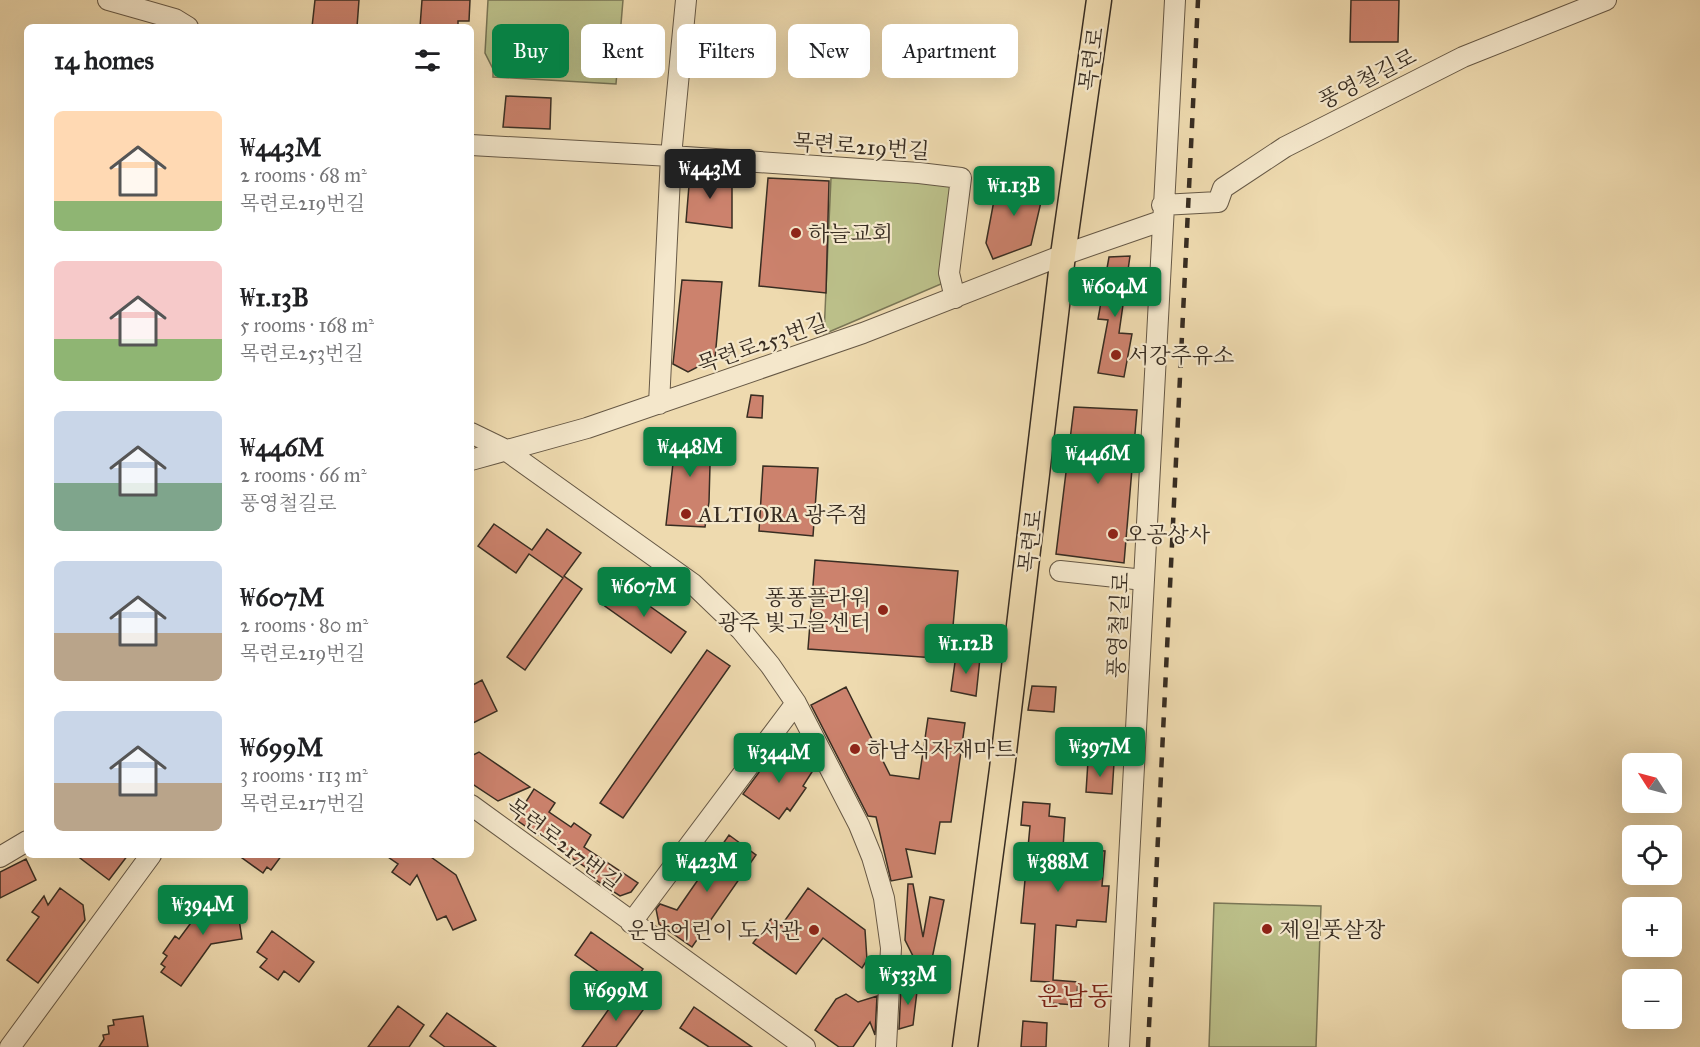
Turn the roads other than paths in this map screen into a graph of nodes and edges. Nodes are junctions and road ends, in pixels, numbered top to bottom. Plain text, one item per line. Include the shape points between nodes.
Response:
1 (108, 0) edge
2 (686, 0) edge
3 (1099, 0) edge
4 (1175, 0) edge
5 (1606, 0) edge
6 (183, 24) edge
7 (474, 145) edge
8 (671, 156) junction
9 (1162, 213) junction
10 (1063, 255) junction
11 (955, 298) junction
12 (659, 404) junction
13 (474, 434) edge
14 (504, 449) junction
15 (474, 459) edge
16 (1060, 571) dead end
17 (1144, 580) junction
18 (796, 703) junction
19 (474, 807) edge
20 (24, 843) edge
21 (0, 857) edge
22 (149, 858) edge
23 (631, 923) junction
24 (10, 1047) edge
25 (805, 1047) edge
26 (886, 1047) edge
27 (965, 1047) edge
28 (1119, 1047) edge

1 - 6 street
2 - 8 street
3 - 10 main road, 목련로
4 - 9 street, 풍영철길로
5 - 9 street, 풍영철길로 via 1463,57 1285,147 1223,188 1218,202
7 - 8 street, 목련로219번길
8 - 11 street, 목련로219번길 via 961,178 949,273
8 - 12 street
9 - 10 street, 목련로253번길
9 - 17 street, 풍영철길로
10 - 11 street, 목련로253번길
10 - 27 main road, 목련로 via 1004,758
11 - 12 street, 목련로253번길
12 - 14 street, 목련로253번길
13 - 14 street
14 - 15 street, 목련로253번길
14 - 18 street via 700,590 748,639
16 - 17 street
17 - 28 street, 풍영철길로
18 - 23 street
18 - 26 street via 859,825 884,898 891,948
19 - 23 street, 목련로217번길
20 - 21 street
22 - 24 street
23 - 25 street, 목련로217번길

